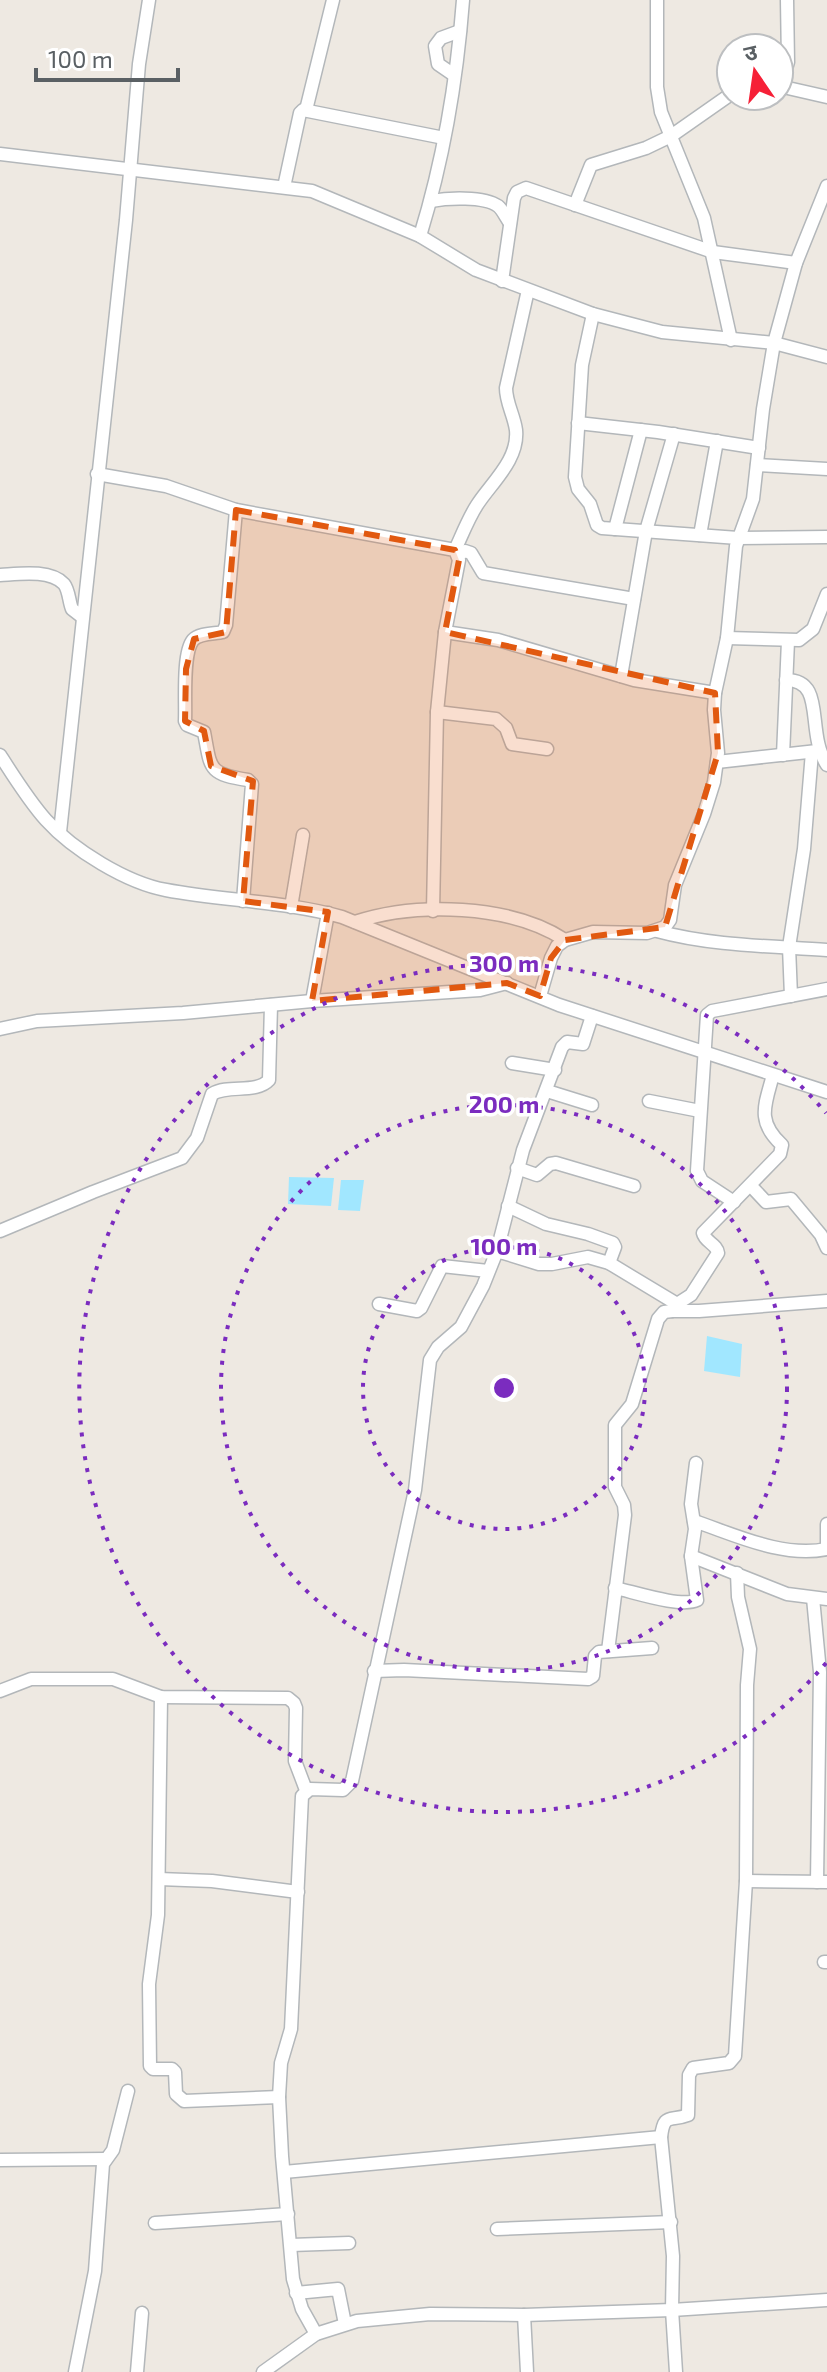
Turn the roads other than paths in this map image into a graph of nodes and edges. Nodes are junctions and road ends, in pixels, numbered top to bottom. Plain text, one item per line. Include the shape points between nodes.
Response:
1 (149, 0) edge
2 (333, 0) edge
3 (463, 0) edge
4 (657, 0) edge
5 (787, 0) edge
6 (460, 31) junction
7 (788, 32) edge
8 (454, 75) junction
9 (795, 90) edge
10 (827, 97) edge
11 (715, 105) edge
12 (306, 110) junction
13 (671, 136) junction
14 (444, 138) junction
15 (0, 154) edge
16 (131, 170) junction
17 (827, 186) edge
18 (284, 187) junction
19 (431, 201) junction
20 (575, 205) junction
21 (510, 223) junction
22 (420, 236) junction
23 (713, 252) junction
24 (796, 263) junction
25 (502, 281) junction
26 (528, 290) junction
27 (593, 314) junction
28 (731, 340) junction
29 (774, 343) junction
30 (827, 357) edge
31 (578, 423) junction
32 (641, 430) junction
33 (674, 434) junction
34 (717, 441) junction
35 (759, 448) junction
36 (757, 465) junction
37 (827, 469) edge
38 (97, 474) junction
39 (236, 510) junction
40 (615, 529) junction
41 (646, 531) junction
42 (700, 535) junction
43 (827, 537) edge
44 (738, 538) junction
45 (456, 552) junction
46 (0, 575) edge
47 (827, 594) edge
48 (634, 599) junction
49 (81, 616) junction
50 (445, 632) junction
51 (727, 638) junction
52 (788, 641) junction
53 (621, 676) junction
54 (786, 680) junction
55 (715, 693) junction
56 (826, 702) edge
57 (437, 712) junction
58 (547, 749) dead end
59 (820, 750) edge
60 (0, 755) edge
61 (783, 755) junction
62 (717, 762) junction
63 (827, 765) edge
64 (60, 832) junction
65 (303, 835) dead end
66 (243, 901) junction
67 (291, 907) junction
68 (433, 911) junction
69 (328, 913) junction
70 (355, 922) junction
71 (657, 931) junction
72 (565, 940) junction
73 (789, 947) junction
74 (827, 950) edge
75 (507, 983) junction
76 (827, 989) edge
77 (540, 996) junction
78 (791, 996) junction
79 (312, 1001) junction
80 (271, 1005) junction
81 (592, 1016) junction
82 (0, 1029) edge
83 (705, 1054) junction
84 (512, 1063) dead end
85 (555, 1070) junction
86 (773, 1075) junction
87 (547, 1091) junction
88 (827, 1092) edge
89 (649, 1101) dead end
90 (592, 1105) dead end
91 (700, 1111) junction
92 (517, 1168) junction
93 (634, 1186) dead end
94 (751, 1186) junction
95 (734, 1202) junction
96 (508, 1206) junction
97 (0, 1231) edge
98 (827, 1248) edge
99 (497, 1251) junction
100 (609, 1263) junction
101 (488, 1271) junction
102 (827, 1301) edge
103 (379, 1304) dead end
104 (675, 1308) junction
105 (696, 1463) dead end
106 (694, 1521) junction
107 (827, 1524) edge
108 (827, 1546) edge
109 (691, 1556) junction
110 (737, 1573) junction
111 (615, 1588) junction
112 (813, 1598) junction
113 (827, 1599) edge
114 (652, 1648) dead end
115 (608, 1651) junction
116 (374, 1671) junction
117 (0, 1691) edge
118 (161, 1697) junction
119 (306, 1790) junction
120 (159, 1879) junction
121 (746, 1881) junction
122 (822, 1882) edge
123 (298, 1892) junction
124 (128, 2091) dead end
125 (279, 2097) junction
126 (661, 2137) junction
127 (106, 2159) junction
128 (0, 2160) edge
129 (284, 2172) junction
130 (288, 2214) junction
131 (671, 2222) junction
132 (155, 2223) dead end
133 (497, 2229) dead end
134 (349, 2243) dead end
135 (291, 2245) junction
136 (296, 2293) junction
137 (827, 2300) edge
138 (672, 2310) junction
139 (142, 2313) dead end
140 (524, 2315) junction
141 (345, 2324) junction
142 (316, 2334) junction
143 (75, 2372) edge
144 (137, 2372) edge
145 (263, 2372) edge
146 (527, 2372) edge
147 (676, 2372) edge

1 - 16 street
2 - 12 street
3 - 6 street
4 - 13 street via 657,87
5 - 7 street
6 - 8 street
6 - 8 street via 435,46 438,64
8 - 14 street
9 - 10 street
11 - 13 street
12 - 14 street
12 - 18 street via 300,113
13 - 20 street via 591,165
13 - 23 street
14 - 19 street
15 - 16 street
16 - 18 street
16 - 38 street
17 - 24 street
18 - 22 street via 312,191
19 - 21 street via 456,197 490,203 500,207
19 - 22 street
20 - 21 street via 521,189
20 - 23 street
21 - 25 street
22 - 25 street
23 - 24 street
23 - 28 street
24 - 29 street
25 - 26 street
26 - 27 street
26 - 45 street via 506,388 515,440 508,462 476,507
27 - 28 street via 662,332
27 - 31 street
28 - 29 street
29 - 30 street
29 - 35 street
31 - 32 street
31 - 40 street via 576,484 590,504 594,522
32 - 33 street
32 - 40 street
33 - 34 street
33 - 41 street
34 - 35 street
34 - 42 street
35 - 36 street
36 - 37 street
36 - 44 street via 753,499
38 - 39 street via 166,486
38 - 49 street
39 - 45 street
39 - 66 street via 226,625 223,632 191,642 185,721 204,732 211,766 218,773 252,784
40 - 41 street
41 - 42 street
41 - 48 street
42 - 44 street
43 - 44 street
44 - 51 street
45 - 48 street via 471,553 483,573
45 - 50 street
46 - 49 street via 31,574 59,581
47 - 52 street via 813,629
48 - 53 street
49 - 64 street
50 - 53 street via 498,640
50 - 57 street
51 - 52 street
51 - 55 street
52 - 54 street
53 - 55 street
54 - 56 street via 817,684
54 - 61 street
55 - 62 street
56 - 59 street
57 - 58 street via 496,719 512,744
57 - 68 street
59 - 61 street
59 - 63 street
59 - 73 street
60 - 64 street
61 - 62 street
62 - 71 street via 704,814 675,885 670,920
64 - 66 street via 133,880 163,890
65 - 67 street
66 - 67 street
67 - 69 street
68 - 70 street
68 - 72 street via 463,910 534,923
69 - 70 street
69 - 79 street
70 - 75 street
71 - 72 street via 593,932
71 - 73 street
72 - 77 street via 551,958
73 - 74 street
73 - 78 street
75 - 77 street
75 - 79 street via 480,990
76 - 78 street
77 - 81 street
78 - 83 street via 709,1013
79 - 80 street
80 - 82 street via 37,1021
80 - 97 street via 267,1084 212,1094 197,1138 182,1158
81 - 83 street
81 - 85 street via 583,1044 564,1043
83 - 86 street
83 - 91 street
84 - 85 street
85 - 87 street
86 - 88 street
86 - 94 street via 764,1120 782,1149
87 - 90 street
87 - 92 street
89 - 91 street
91 - 95 street via 698,1176
92 - 93 street via 537,1175 550,1164 560,1164
92 - 96 street
94 - 95 street
94 - 98 street via 766,1202 791,1199
95 - 104 street via 703,1233 718,1253 691,1295
96 - 99 street
96 - 100 street via 546,1224 613,1243
99 - 100 street via 539,1264 580,1257
99 - 101 street
100 - 104 street
101 - 103 street via 442,1266 417,1311
101 - 116 street via 461,1327 430,1360 415,1490
102 - 104 street
104 - 111 street via 658,1319 632,1404 615,1425 615,1487 625,1515
105 - 106 street
106 - 108 street via 769,1546 814,1552
106 - 109 street
107 - 108 street
109 - 110 street
109 - 111 street via 695,1602
110 - 112 street via 787,1594
110 - 121 street via 750,1649
111 - 115 street
112 - 113 street
112 - 122 street via 820,1672
114 - 115 street
115 - 116 street via 597,1653 588,1679
116 - 119 street via 350,1786
117 - 118 street via 31,1679 113,1679
118 - 119 street via 292,1700 295,1761
118 - 120 street
119 - 123 street
120 - 123 street
120 - 125 street via 149,1984 150,2066 175,2072 176,2094 184,2101
121 - 122 street
121 - 126 street via 735,2056 729,2063 693,2068 689,2112 665,2121
123 - 125 street via 291,2029
124 - 127 street
125 - 129 street
126 - 129 street
126 - 131 street
127 - 128 street
127 - 143 street via 95,2271
129 - 130 street
130 - 132 street
130 - 135 street
131 - 133 street
131 - 138 street
134 - 135 street
135 - 136 street
136 - 141 street via 338,2289
136 - 142 street
137 - 138 street
138 - 140 street
138 - 147 street
139 - 144 street
140 - 141 street via 430,2314
140 - 146 street
141 - 142 street
142 - 145 street

